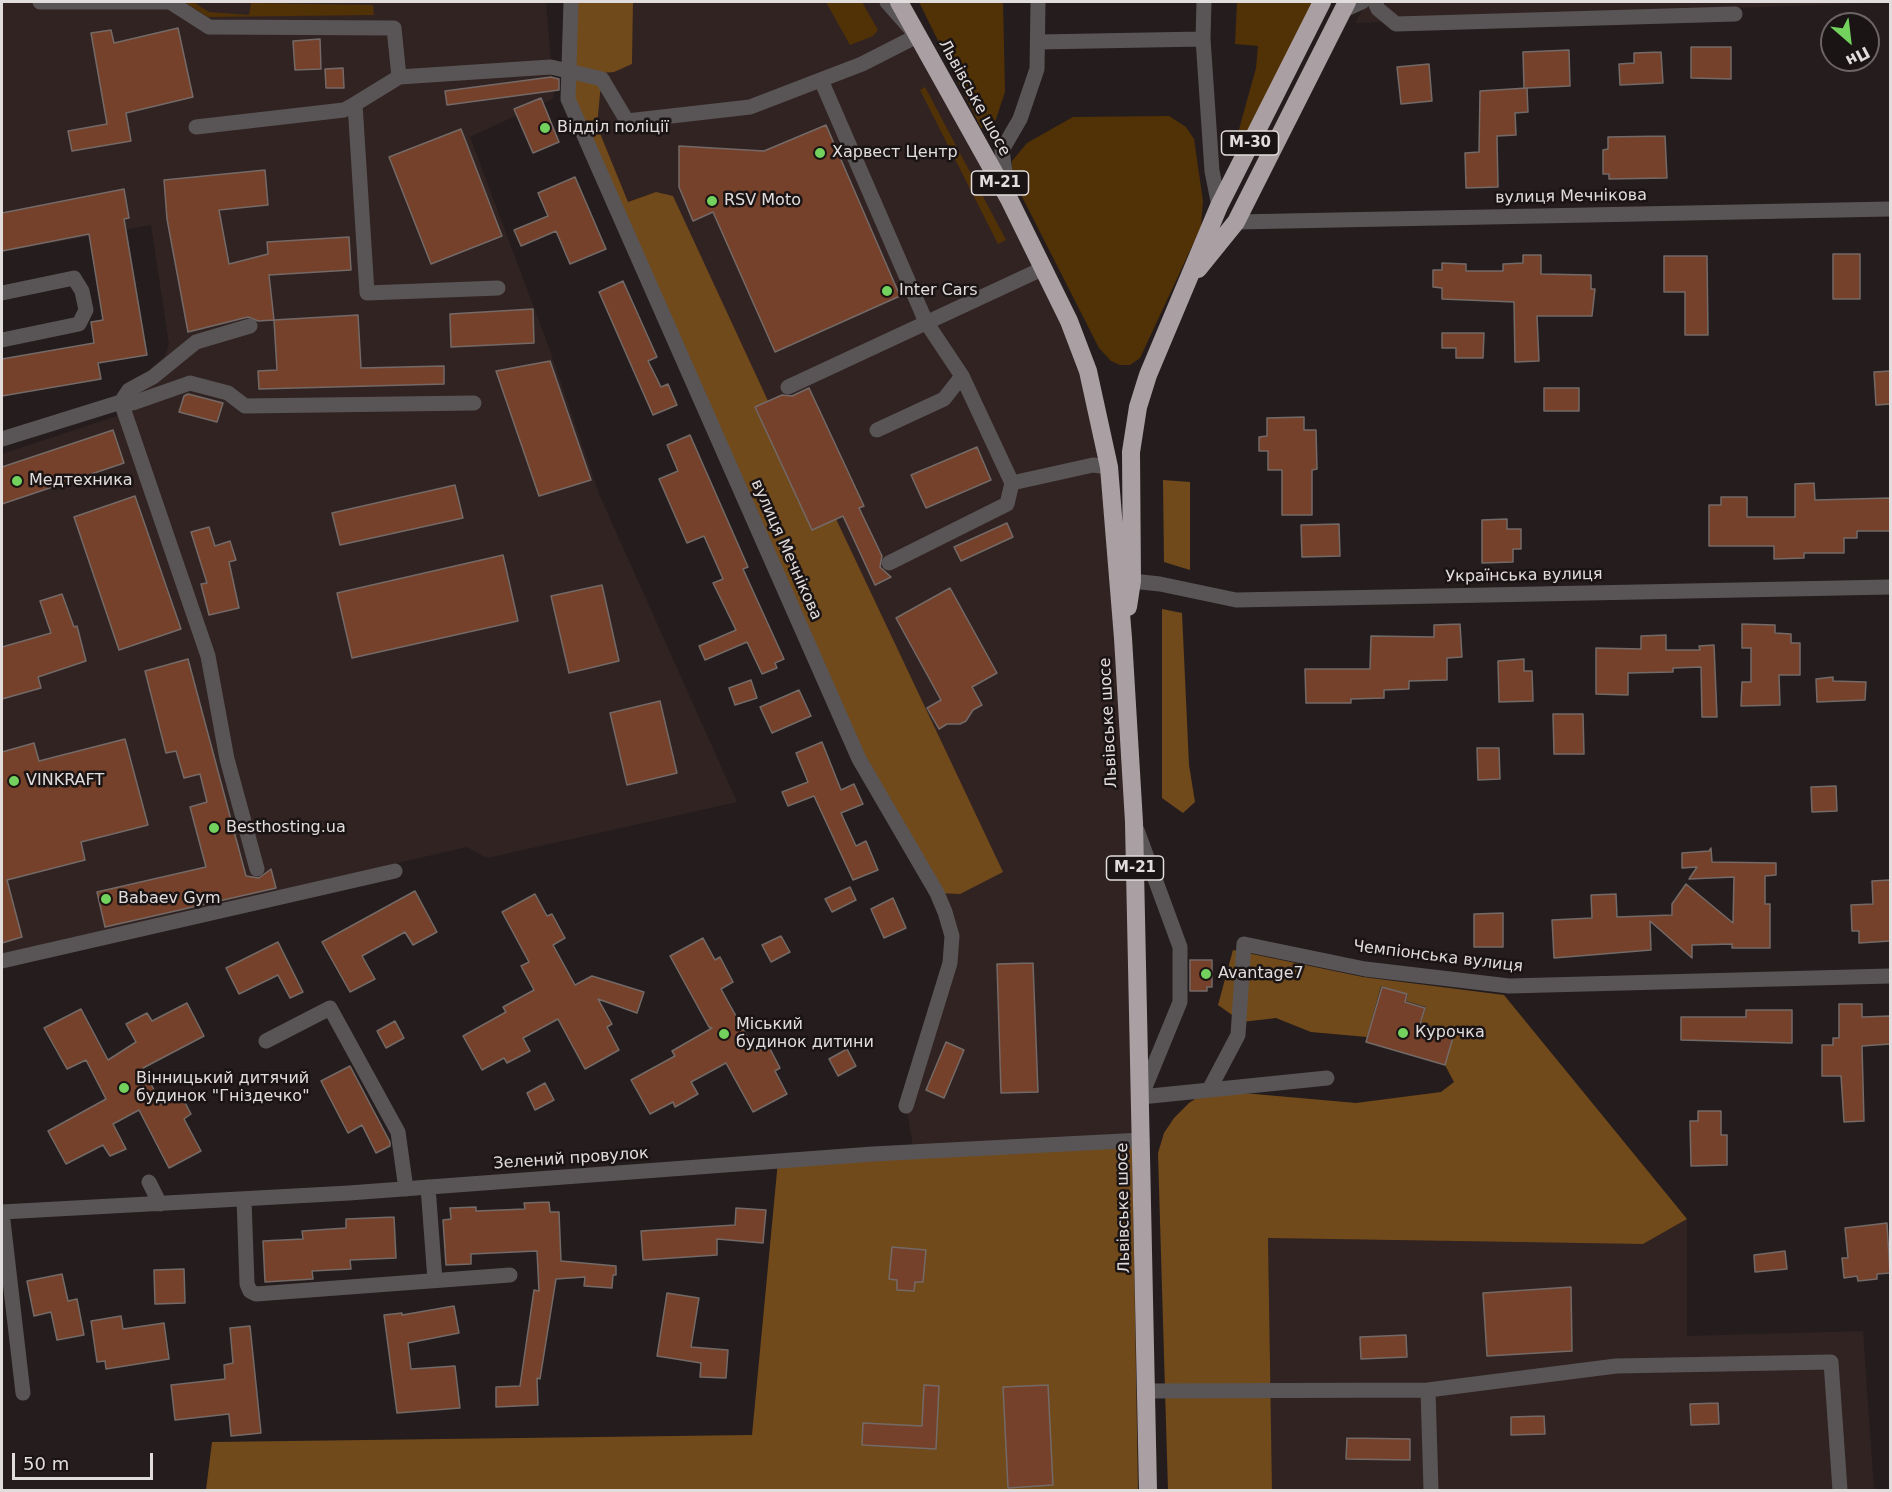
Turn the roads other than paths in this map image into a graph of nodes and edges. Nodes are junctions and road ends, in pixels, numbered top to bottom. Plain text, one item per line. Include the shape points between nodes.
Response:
1 (40, 2) edge
2 (571, 2) edge
3 (887, 2) edge
4 (899, 2) edge
5 (1038, 2) edge
6 (1204, 2) edge
7 (1322, 2) edge
8 (1362, 2) edge
9 (1375, 2) edge
10 (1345, 6) edge
11 (1735, 14) dead end
12 (917, 36) junction
13 (1203, 39) junction
14 (1038, 42) junction
15 (568, 73) junction
16 (399, 78) junction
17 (821, 80) junction
18 (355, 104) junction
19 (196, 127) dead end
20 (1009, 199) junction
21 (1218, 206) junction
22 (1890, 209) edge
23 (1245, 222) junction
24 (1044, 268) junction
25 (1184, 287) junction
26 (498, 288) dead end
27 (2, 293) edge
28 (926, 322) junction
29 (250, 326) dead end
30 (2, 340) edge
31 (962, 376) junction
32 (788, 387) dead end
33 (122, 402) junction
34 (474, 404) dead end
35 (877, 430) dead end
36 (2, 439) edge
37 (1109, 467) junction
38 (1012, 483) junction
39 (889, 563) dead end
40 (1132, 581) junction
41 (1890, 586) edge
42 (1124, 638) junction
43 (1134, 822) junction
44 (257, 869) dead end
45 (395, 872) dead end
46 (2, 961) edge
47 (1890, 976) edge
48 (266, 1041) dead end
49 (1327, 1078) dead end
50 (1209, 1090) junction
51 (1141, 1097) junction
52 (906, 1106) dead end
53 (1142, 1140) junction
54 (149, 1182) dead end
55 (428, 1188) junction
56 (406, 1189) junction
57 (244, 1199) junction
58 (160, 1204) junction
59 (2, 1212) edge
60 (510, 1275) dead end
61 (435, 1280) junction
62 (1428, 1390) junction
63 (1147, 1391) junction
64 (23, 1393) dead end
65 (1148, 1491) edge
66 (1431, 1491) edge
67 (1840, 1491) edge

1 - 16 street via 170,3 209,27 394,28
2 - 15 street, вулиця Мечнікова
3 - 12 street
4 - 12 highway, Львівське шосе / М-21
5 - 14 street
6 - 13 street
7 - 21 highway, М-30
8 - 10 street
9 - 11 street via 1396,24
10 - 23 highway, М-21
12 - 17 street
12 - 20 highway, Львівське шосе / М-21
13 - 14 street
13 - 21 street
14 - 20 street via 1037,69 1020,118 1002,150
15 - 16 street via 551,67
15 - 17 street via 602,78 627,121 750,107
15 - 52 street, вулиця Мечнікова via 568,99 855,750 945,912 952,936 950,963
16 - 18 street
17 - 28 street
18 - 19 street via 344,110
18 - 26 street via 367,293
20 - 24 highway, Львівське шосе / М-21
21 - 25 highway, М-30
22 - 23 street, вулиця Мечнікова
23 - 25 highway, М-21
24 - 28 street
24 - 37 highway, Львівське шосе / М-21 via 1088,371
25 - 40 highway, М-21 via 1138,407 1131,452
27 - 30 street via 74,278 86,310 79,324
28 - 31 street
28 - 32 street
29 - 33 street via 196,342 153,377 129,390
31 - 35 street via 944,399
31 - 38 street
33 - 34 street via 133,403 190,383 228,393 245,406
33 - 36 street
33 - 44 street via 208,656 227,759
37 - 38 street via 1093,465
37 - 42 highway, Львівське шосе / М-21
38 - 39 street via 1007,504
40 - 41 street, Українська вулиця via 1236,600
40 - 42 highway, М-21
42 - 43 highway, Львівське шосе / М-21
43 - 51 highway, Львівське шосе / М-21
43 - 51 street via 1180,948 1180,1002
45 - 46 street
47 - 50 street, Чемпіонська вулиця via 1509,986 1365,969 1244,944 1238,1035
48 - 56 street via 330,1008 398,1132
49 - 50 street
50 - 51 street
51 - 53 highway, Львівське шосе / М-21
53 - 55 street, Зелений провулок via 882,1154
53 - 63 highway, Львівське шосе / М-21
54 - 58 street
55 - 56 street, Зелений провулок
55 - 61 street
56 - 57 street, Зелений провулок
57 - 58 street, Зелений провулок
57 - 61 street via 247,1284 256,1294
58 - 59 street, Зелений провулок
59 - 64 street
60 - 61 street
62 - 63 street
62 - 66 street
62 - 67 street via 1616,1366 1831,1362
63 - 65 highway, Львівське шосе / М-21

